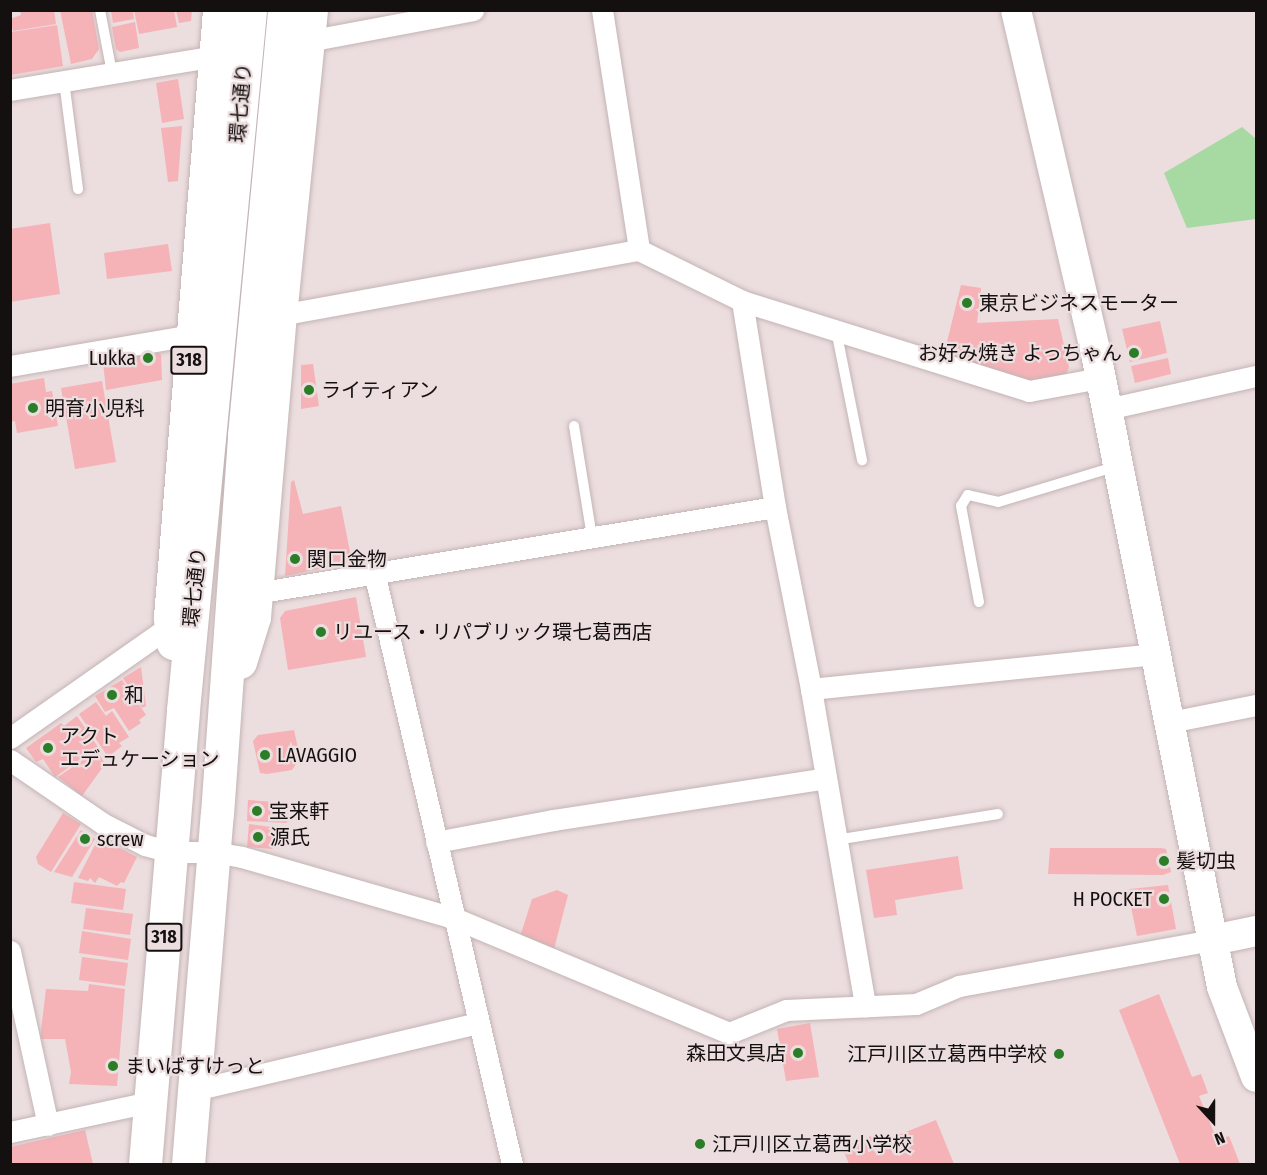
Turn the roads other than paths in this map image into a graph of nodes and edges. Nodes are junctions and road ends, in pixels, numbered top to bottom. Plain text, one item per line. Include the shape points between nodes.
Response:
1 (100, 10) edge
2 (219, 10) edge
3 (250, 10) edge
4 (284, 10) edge
5 (473, 10) edge
6 (602, 10) edge
7 (1016, 10) edge
8 (433, 14) edge
9 (309, 26) edge
10 (215, 56) junction
11 (112, 73) junction
12 (64, 81) junction
13 (10, 90) edge
14 (78, 189) dead end
15 (639, 249) junction
16 (742, 301) junction
17 (279, 315) junction
18 (836, 330) junction
19 (191, 335) junction
20 (10, 366) edge
21 (1257, 376) edge
22 (1100, 378) junction
23 (1107, 409) junction
24 (574, 426) dead end
25 (862, 460) dead end
26 (1117, 466) junction
27 (775, 507) junction
28 (592, 537) junction
29 (374, 572) junction
30 (256, 593) junction
31 (979, 602) dead end
32 (170, 626) junction
33 (1156, 654) junction
34 (812, 689) junction
35 (1257, 705) edge
36 (183, 710) junction
37 (223, 718) junction
38 (1170, 722) junction
39 (10, 738) edge
40 (10, 760) edge
41 (826, 778) junction
42 (998, 814) dead end
43 (836, 840) junction
44 (436, 842) junction
45 (172, 852) junction
46 (214, 852) junction
47 (454, 918) junction
48 (1257, 932) edge
49 (1213, 940) junction
50 (10, 951) edge
51 (865, 1006) junction
52 (478, 1023) junction
53 (1257, 1077) edge
54 (194, 1090) junction
55 (150, 1102) junction
56 (48, 1125) junction
57 (10, 1132) edge
58 (145, 1164) edge
59 (188, 1164) edge
60 (512, 1164) edge

1 - 11 lane
2 - 10 main road, 318
3 - 36 main road, 環七通り / 318
4 - 37 main road, 環七通り / 318 via 244,435
5 - 8 street
6 - 15 street
7 - 22 street
8 - 9 street
9 - 17 main road
10 - 11 street
10 - 19 main road, 318
11 - 12 street
12 - 13 street
12 - 14 lane
15 - 16 street
15 - 17 street
16 - 18 street
16 - 27 street
17 - 30 main road
18 - 22 street via 1029,391
18 - 25 lane
19 - 20 street
19 - 32 main road, 318
21 - 23 street
22 - 23 street
23 - 26 street
24 - 28 lane
26 - 31 lane via 998,502 969,495 961,506
26 - 33 street
27 - 28 street
27 - 34 street
28 - 29 street
29 - 30 street
29 - 44 street
30 - 37 main road via 254,617
32 - 36 main road, 318
32 - 39 street
33 - 34 street
33 - 38 street
34 - 41 street
35 - 38 street
36 - 45 main road, 環七通り / 318
37 - 46 main road, 環七通り / 318
38 - 49 street
40 - 45 street via 102,823 145,845
41 - 43 street
41 - 44 street
42 - 43 lane
43 - 51 street
44 - 47 street
45 - 46 street
45 - 55 main road, 環七通り / 318
46 - 47 street
46 - 54 main road, 環七通り / 318
47 - 51 street via 729,1033 786,1010
47 - 52 street
48 - 49 street
49 - 51 street via 959,986 916,1004
49 - 53 street via 1222,987
50 - 56 street
52 - 54 street
52 - 60 street
54 - 59 main road, 環七通り / 318
55 - 56 street
55 - 58 main road, 環七通り / 318
56 - 57 street

